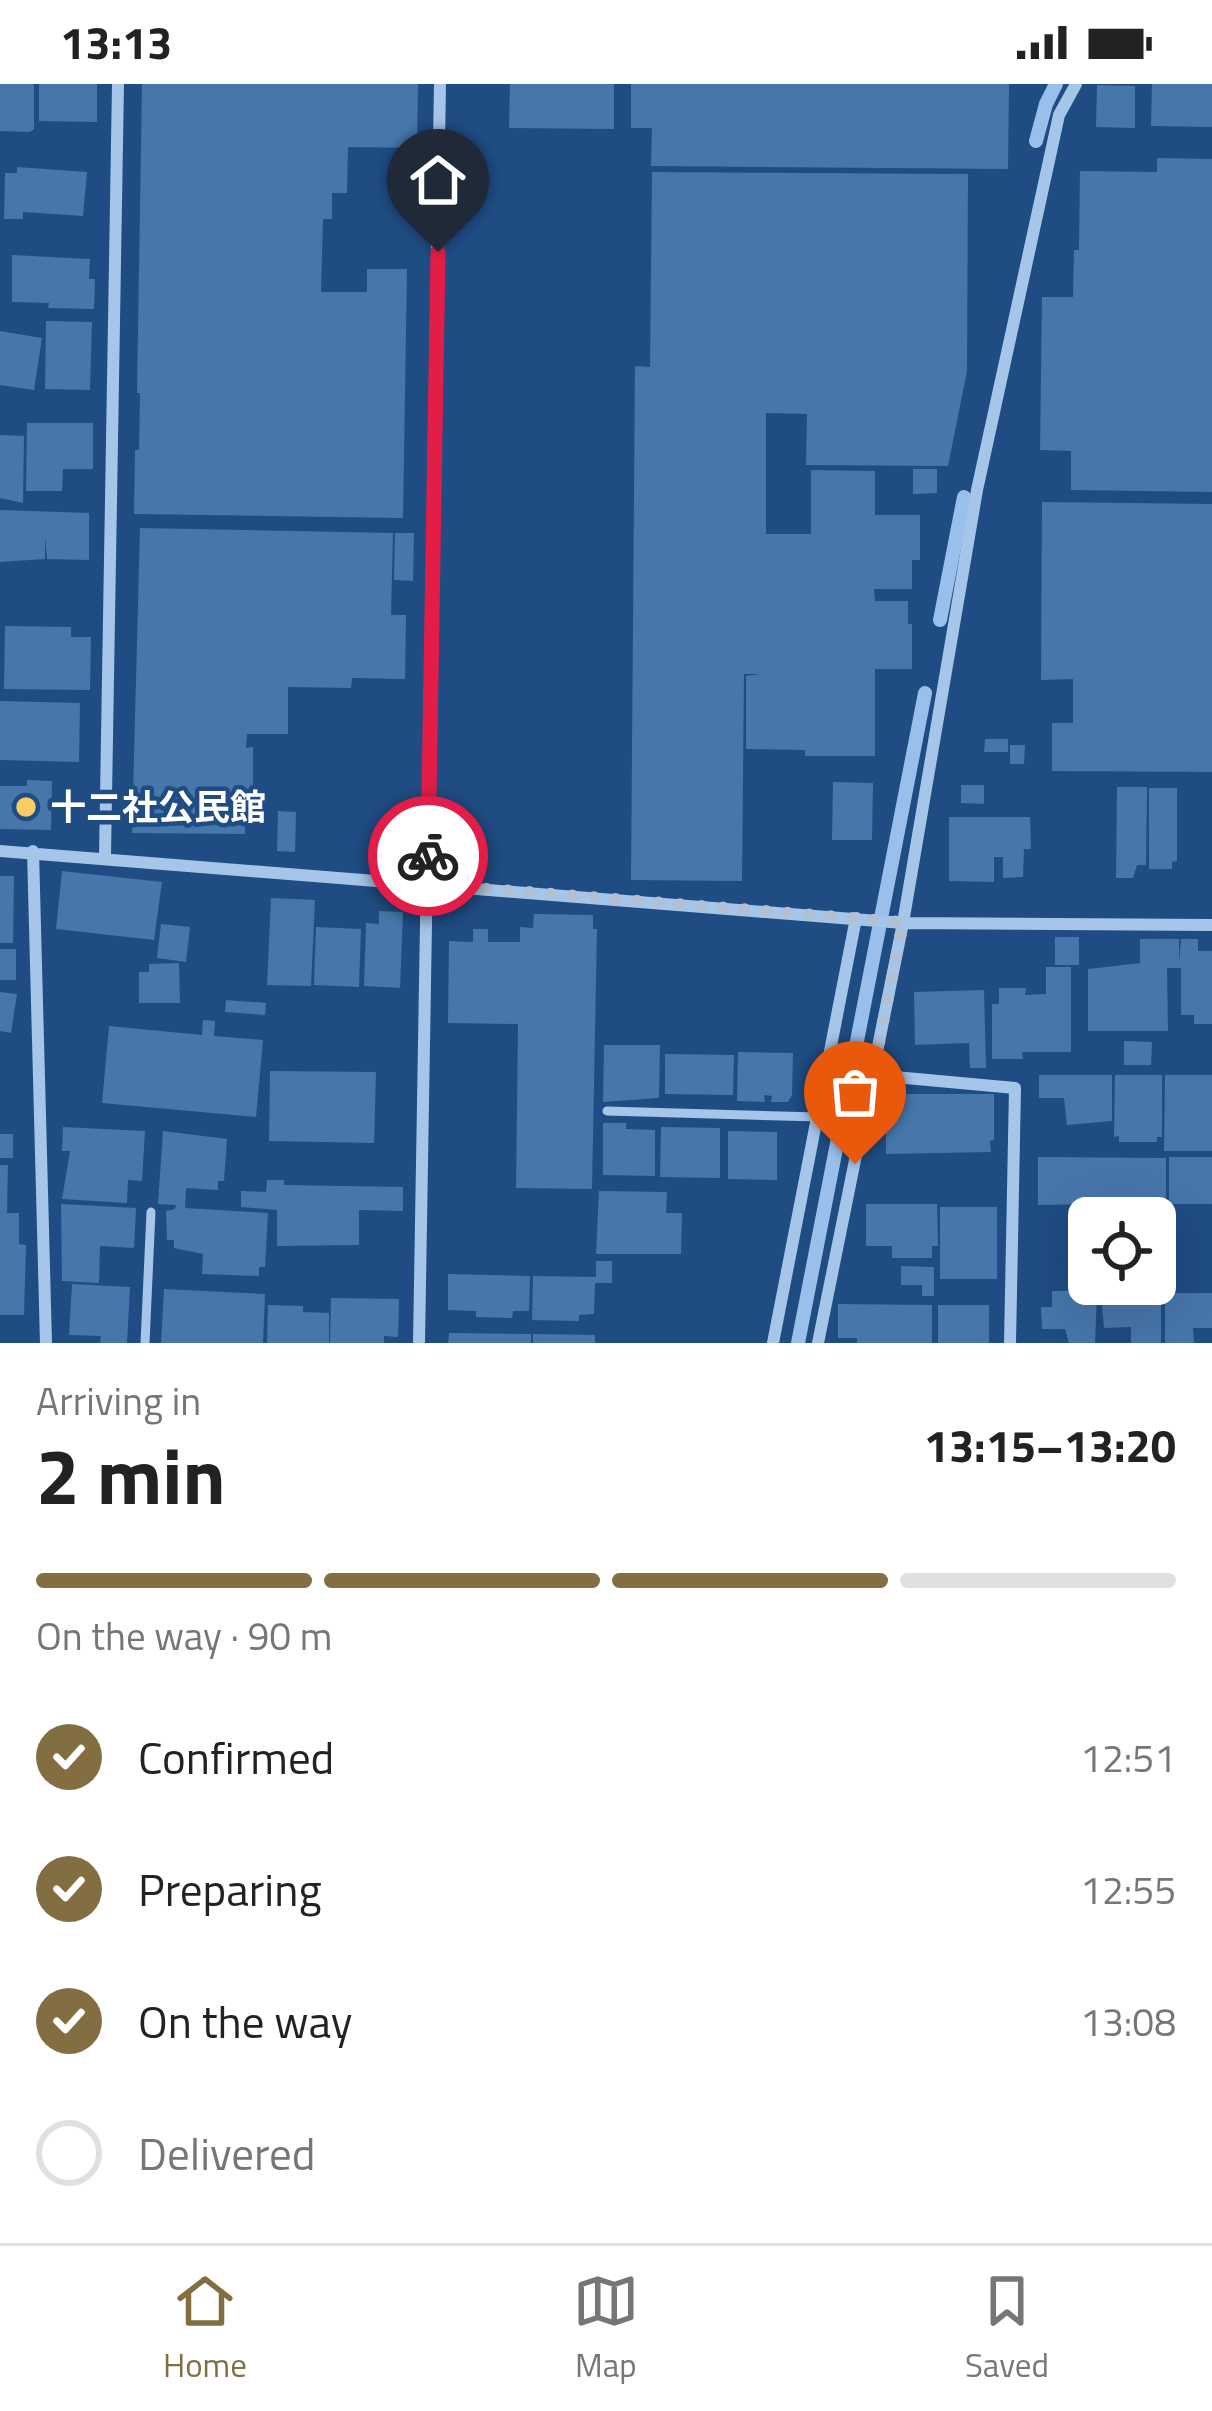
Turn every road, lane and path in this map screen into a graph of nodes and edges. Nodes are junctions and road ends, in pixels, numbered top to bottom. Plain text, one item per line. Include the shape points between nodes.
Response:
1 (118, 84) edge
2 (440, 84) edge
3 (1076, 84) edge
4 (0, 851) edge
5 (33, 851) junction
6 (105, 856) junction
7 (428, 884) junction
8 (856, 918) junction
9 (903, 922) junction
10 (1212, 925) edge
11 (873, 1075) junction
12 (607, 1112) dead end
13 (819, 1117) junction
14 (151, 1212) dead end
15 (46, 1343) edge
16 (145, 1343) edge
17 (419, 1343) edge
18 (773, 1343) edge
19 (818, 1343) edge
20 (1010, 1343) edge

1 - 6 street
2 - 7 street
3 - 9 street via 1059,115 977,490
4 - 5 street
5 - 6 street
5 - 15 street
6 - 7 street
7 - 8 street
7 - 17 street
8 - 9 street
8 - 13 street
9 - 10 street
9 - 11 street
11 - 19 street
11 - 20 street via 1015,1088
12 - 13 lane
13 - 18 street
14 - 16 lane

